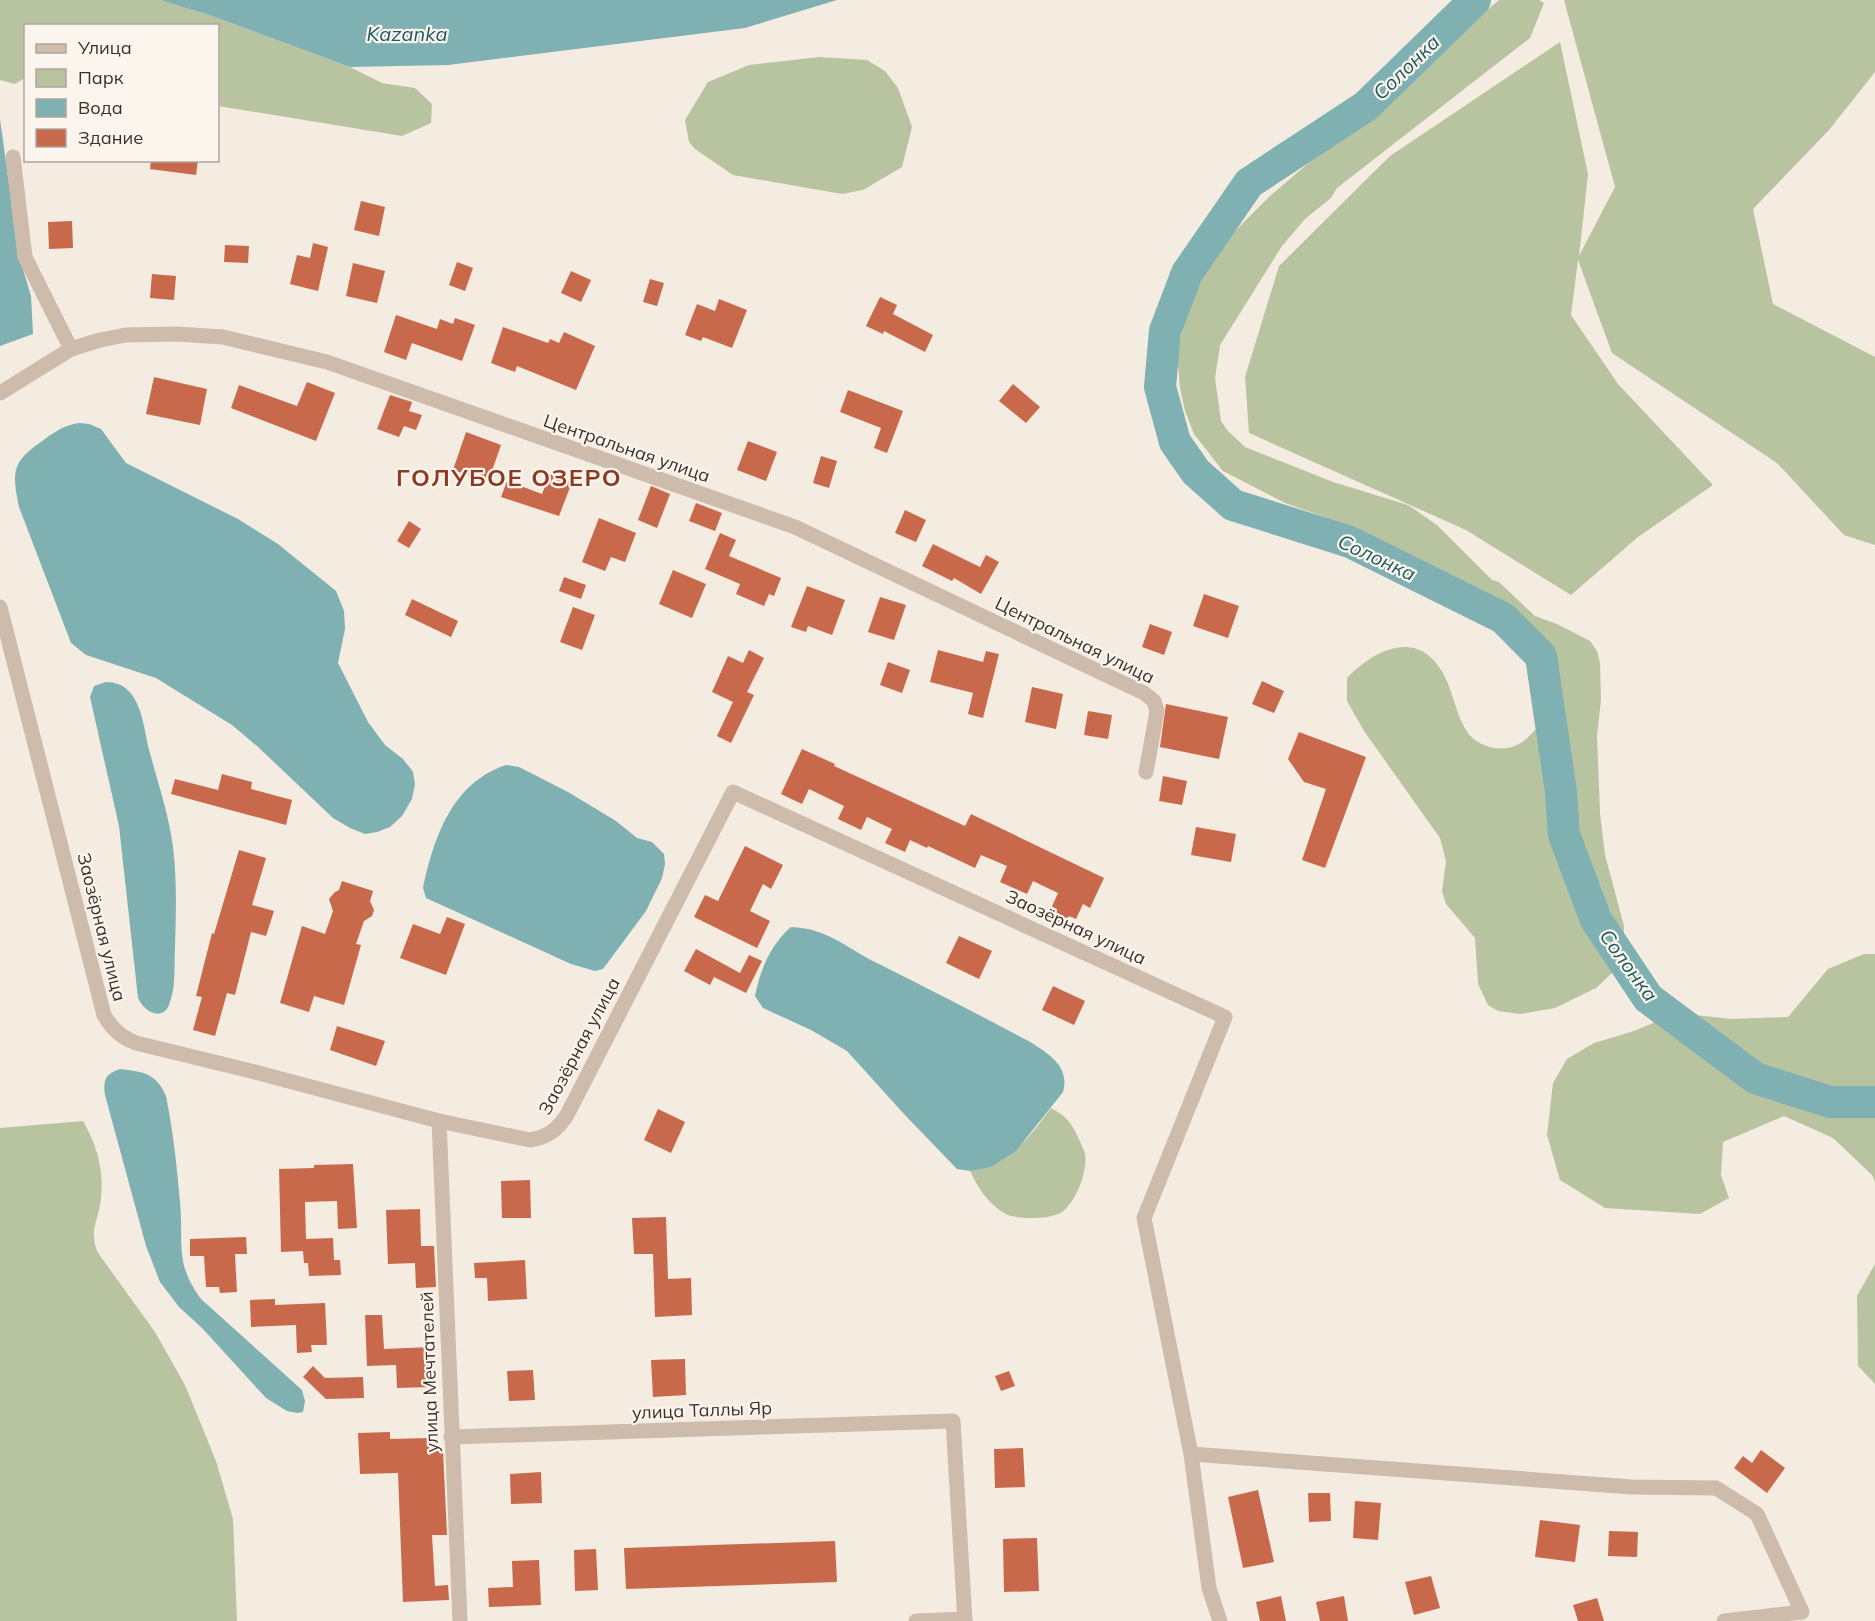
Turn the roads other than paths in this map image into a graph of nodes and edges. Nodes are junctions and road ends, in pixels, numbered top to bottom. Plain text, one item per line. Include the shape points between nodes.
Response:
1 (13, 157) dead end
2 (71, 349) junction
3 (0, 393) edge
4 (0, 607) edge
5 (1146, 772) dead end
6 (439, 1121) junction
7 (452, 1437) junction
8 (1191, 1454) junction
9 (965, 1620) edge
10 (460, 1621) edge
11 (916, 1621) edge
12 (1220, 1621) edge
13 (1724, 1621) edge

1 - 2 street via 25,258
2 - 3 street, Центральная улица
2 - 5 street, Центральная улица via 126,335 176,334 223,337 327,362 795,527 1144,693 1154,701 1157,711
4 - 6 street, Заозёрная улица via 104,1015 116,1031 136,1043
6 - 7 street, улица Мечтателей
6 - 8 street, Заозёрная улица via 530,1140 544,1138 560,1127 733,792 1226,1017 1143,1218
7 - 9 street, улица Таллы Яр via 953,1421
7 - 10 street, улица Мечтателей
8 - 12 street via 1209,1588
8 - 13 street via 1632,1487 1716,1488 1757,1514 1802,1612
9 - 11 street

